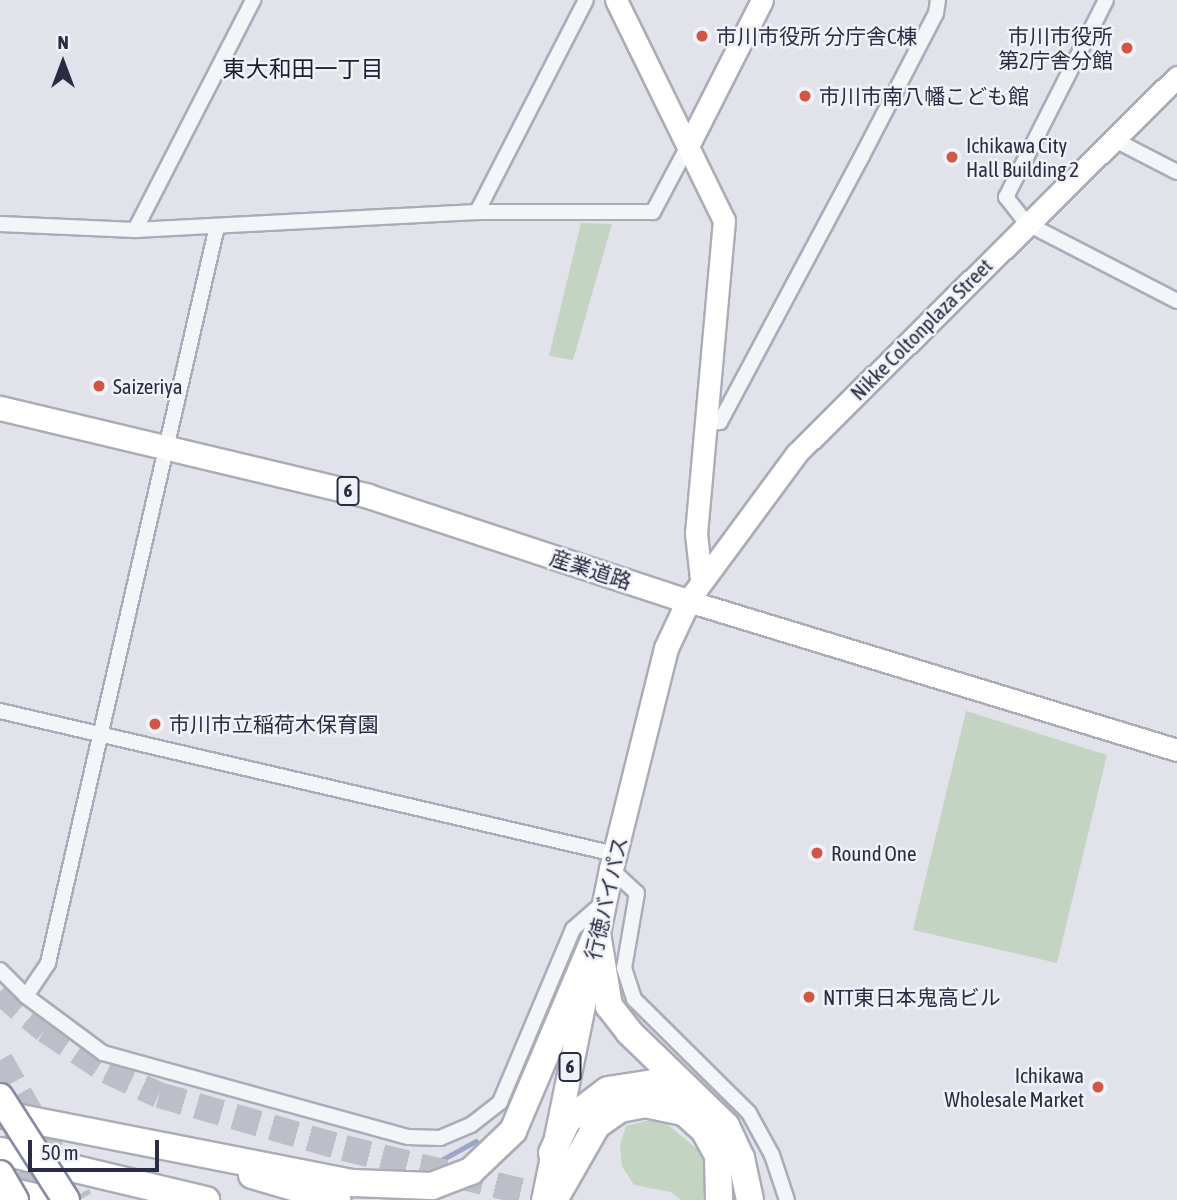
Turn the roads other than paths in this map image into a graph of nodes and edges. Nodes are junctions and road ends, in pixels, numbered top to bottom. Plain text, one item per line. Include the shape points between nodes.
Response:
1 (254, 0) edge
2 (586, 0) edge
3 (615, 0) edge
4 (762, 0) edge
5 (937, 0) edge
6 (1106, 0) edge
7 (1177, 77) edge
8 (1113, 139) junction
9 (689, 144) junction
10 (1177, 172) edge
11 (477, 212) junction
12 (1026, 223) junction
13 (0, 225) edge
14 (217, 226) junction
15 (135, 230) junction
16 (1177, 301) edge
17 (0, 408) edge
18 (707, 423) junction
19 (168, 447) junction
20 (701, 579) junction
21 (688, 601) junction
22 (0, 711) edge
23 (101, 734) junction
24 (1177, 750) edge
25 (613, 862) junction
26 (604, 902) junction
27 (597, 933) junction
28 (0, 970) edge
29 (26, 996) junction
30 (0, 1097) edge
31 (705, 1101) junction
32 (0, 1114) edge
33 (0, 1119) edge
34 (174, 1148) junction
35 (0, 1151) edge
36 (552, 1153) junction
37 (0, 1174) edge
38 (0, 1188) edge
39 (0, 1199) edge
40 (7, 1200) edge
41 (15, 1200) edge
42 (47, 1200) edge
43 (66, 1200) edge
44 (206, 1200) edge
45 (337, 1200) edge
46 (542, 1200) edge
47 (554, 1200) edge
48 (719, 1200) edge
49 (750, 1200) edge
50 (787, 1200) edge

1 - 15 street
2 - 11 street
3 - 9 street
4 - 9 street
5 - 18 street via 936,13 720,422
6 - 12 street via 1008,190 1006,197
7 - 8 street, Nikke Coltonplaza Street
8 - 10 street
8 - 12 street, Nikke Coltonplaza Street
9 - 11 street via 653,212
9 - 18 street via 724,220
11 - 14 street
12 - 16 street
12 - 20 street, Nikke Coltonplaza Street via 797,453
13 - 15 street
14 - 15 street
14 - 19 street
17 - 19 main road, 産業道路 / 6
18 - 20 street via 696,533
19 - 21 main road, 産業道路 / 6 via 375,498
19 - 23 street
20 - 21 street, Nikke Coltonplaza Street
21 - 24 street, 産業道路
21 - 25 main road, 行徳バイパス / 6 via 666,648
22 - 23 street
23 - 25 street
23 - 29 street via 48,963
25 - 26 main road, 行徳バイパス / 6
25 - 50 street via 637,893 624,968 634,999 749,1113 772,1154
26 - 27 main road, 行徳バイパス / 6
26 - 29 street via 573,929 500,1102 482,1119 440,1138 408,1137 239,1087 119,1058 90,1045
27 - 31 highway via 605,994 616,1018
27 - 34 highway via 524,1114 502,1146 471,1171 432,1186 383,1187
27 - 36 main road, 行徳バイパス / 6
28 - 29 street
30 - 43 highway, bridge
31 - 36 highway via 667,1084 615,1087 567,1121
31 - 49 highway via 735,1143
32 - 34 highway
33 - 42 highway
34 - 45 highway
35 - 44 highway
36 - 46 main road, 行徳バイパス / 6
37 - 41 highway, bridge
38 - 42 highway
39 - 40 highway
47 - 48 highway via 597,1125 620,1109 645,1104 684,1112 704,1130 719,1154

